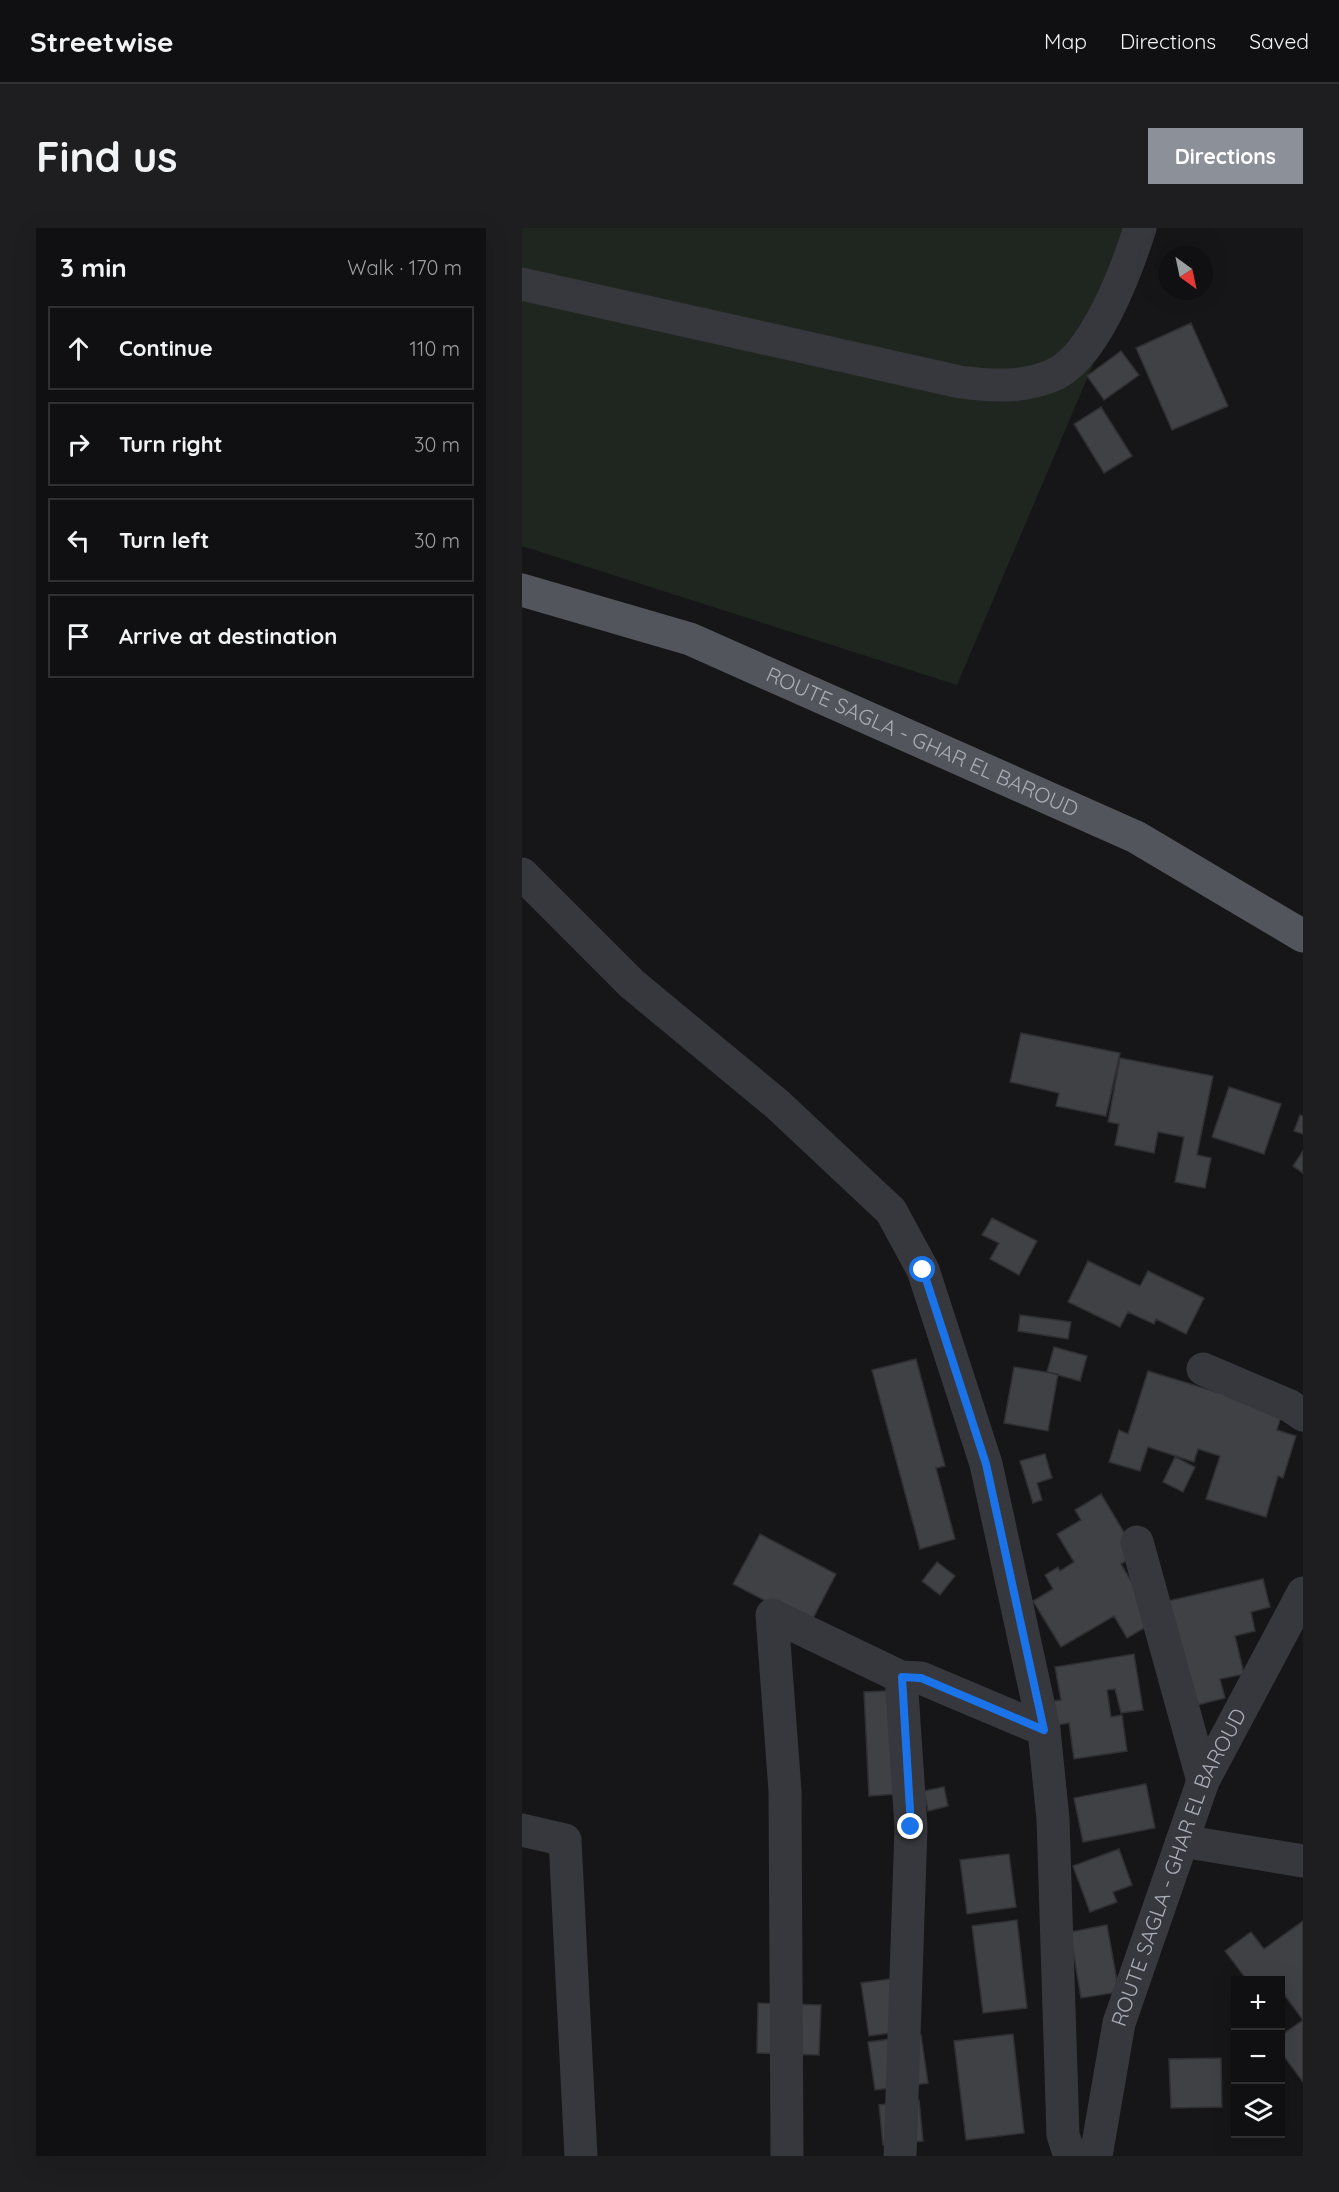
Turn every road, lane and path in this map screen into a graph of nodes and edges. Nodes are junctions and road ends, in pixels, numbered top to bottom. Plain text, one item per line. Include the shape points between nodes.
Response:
1 (1140, 228) edge
2 (522, 284) edge
3 (522, 590) edge
4 (522, 874) edge
5 (1303, 936) edge
6 (1203, 1369) dead end
7 (1303, 1415) edge
8 (1137, 1542) dead end
9 (1303, 1593) edge
10 (902, 1677) junction
11 (1044, 1730) junction
12 (1203, 1780) junction
13 (522, 1830) edge
14 (1182, 1841) junction
15 (1303, 1861) edge
16 (581, 2156) edge
17 (787, 2156) edge
18 (900, 2156) edge
19 (1070, 2156) edge
20 (1096, 2156) edge

1 - 2 street via 1125,276 1095,333 1072,360 1054,375 998,387 960,382
3 - 5 main road, ROUTE SAGLA - GHAR EL BAROUD via 701,643 1136,837
4 - 11 street via 632,984 777,1104 891,1211 923,1270 986,1464
6 - 7 street
8 - 12 street
9 - 12 street, ROUTE SAGLA - GHAR EL BAROUD
10 - 11 street via 921,1678
10 - 17 street via 772,1615 785,1791
10 - 18 street via 911,1827
11 - 19 street via 1053,1819 1063,2135
12 - 14 street, ROUTE SAGLA - GHAR EL BAROUD
13 - 16 street via 564,1840
14 - 15 street
14 - 20 street, ROUTE SAGLA - GHAR EL BAROUD via 1119,2023

